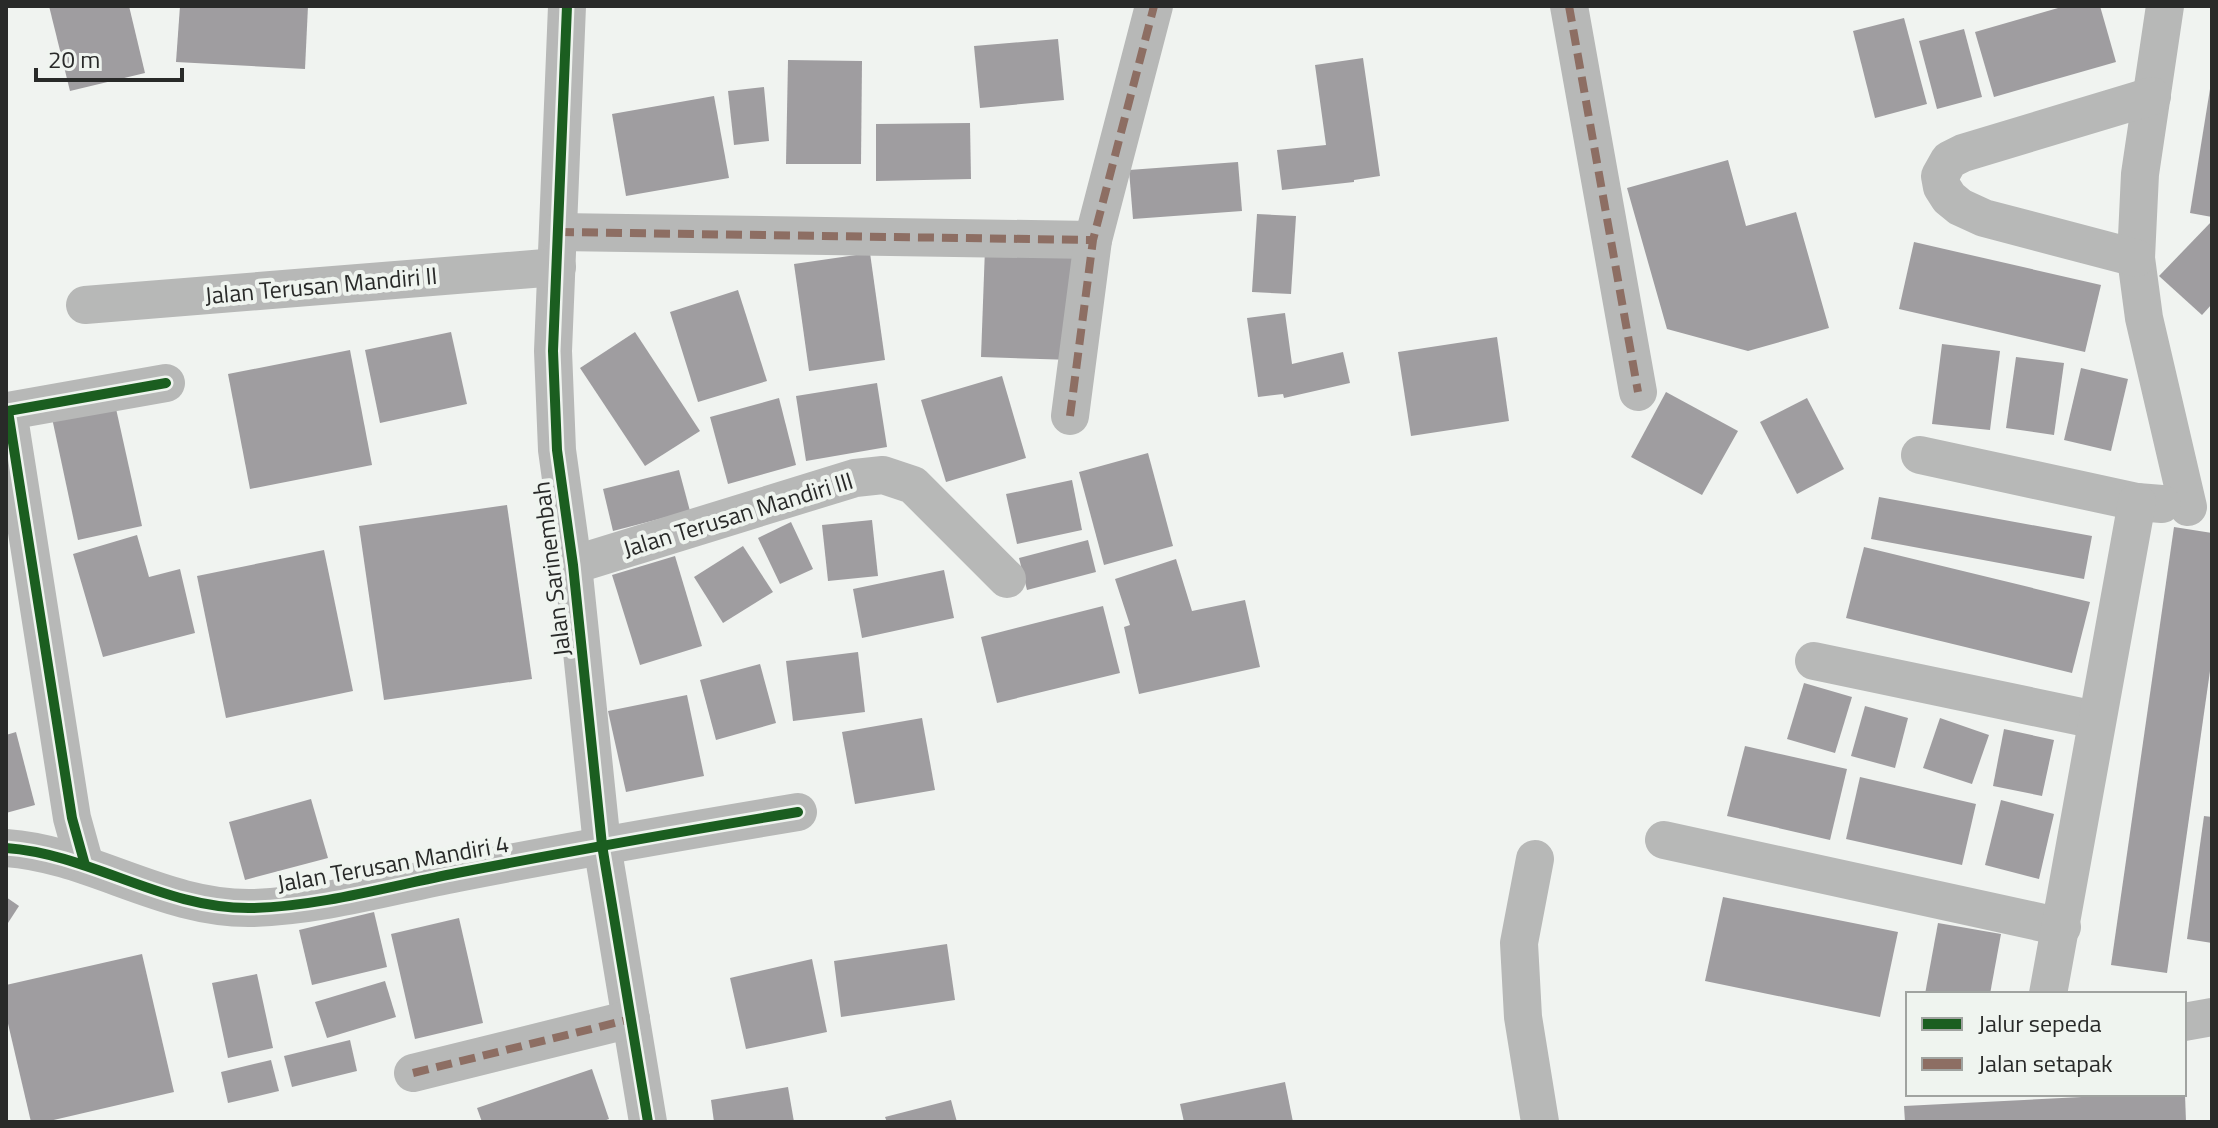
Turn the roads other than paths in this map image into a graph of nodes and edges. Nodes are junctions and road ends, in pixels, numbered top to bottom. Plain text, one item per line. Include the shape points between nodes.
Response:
1 (567, 6) edge
2 (1154, 6) edge
3 (1569, 6) edge
4 (2165, 6) edge
5 (2152, 96) junction
6 (1093, 240) junction
7 (558, 249) junction
8 (2136, 258) junction
9 (85, 305) dead end
10 (166, 383) dead end
11 (1638, 392) dead end
12 (1070, 416) dead end
13 (1920, 455) dead end
14 (2137, 502) junction
15 (2200, 509) edge
16 (573, 565) junction
17 (1007, 579) dead end
18 (1814, 661) dead end
19 (2096, 720) junction
20 (798, 812) dead end
21 (1664, 840) dead end
22 (602, 845) junction
23 (6, 848) edge
24 (1535, 859) dead end
25 (85, 865) junction
26 (2062, 927) junction
27 (2048, 992) edge
28 (2212, 1017) edge
29 (631, 1019) junction
30 (2186, 1022) edge
31 (413, 1073) dead end
32 (648, 1122) edge
33 (1540, 1122) edge

1 - 7 street, Jalan Sarinembah
2 - 6 street
3 - 11 street
4 - 5 street
5 - 8 street via 2140,174
5 - 8 street via 1963,153 1949,160 1940,176 1949,198 1972,212
6 - 7 street, Jalan Terusan Mandiri II
6 - 12 street
7 - 9 street, Jalan Terusan Mandiri II
7 - 16 street, Jalan Sarinembah via 553,351 557,450
8 - 15 street via 2144,318
10 - 25 street via 8,411 72,818
13 - 14 street
14 - 15 street
14 - 19 street
16 - 17 street, Jalan Terusan Mandiri III via 855,478 883,475 913,485
16 - 22 street, Jalan Sarinembah
18 - 19 street
19 - 26 street
20 - 22 street, Jalan Terusan Mandiri 4
21 - 26 street
22 - 25 street, Jalan Terusan Mandiri 4 via 305,903 252,908 185,900
22 - 29 street, Jalan Sarinembah
23 - 25 street, Jalan Terusan Mandiri 4
24 - 33 street via 1519,943 1523,1017
26 - 27 street
28 - 30 street
29 - 31 street
29 - 32 street, Jalan Sarinembah

